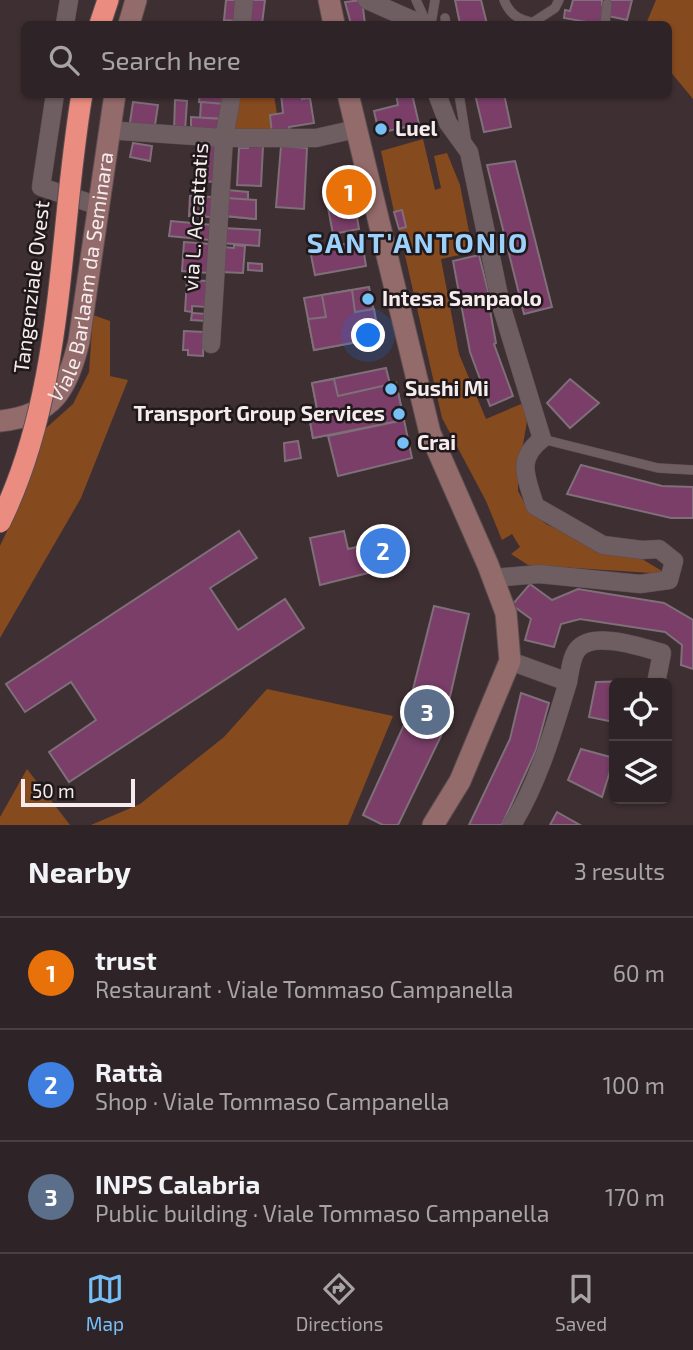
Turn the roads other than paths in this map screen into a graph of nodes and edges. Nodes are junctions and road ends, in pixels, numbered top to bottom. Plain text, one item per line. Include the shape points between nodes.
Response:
1 (69, 0) edge
2 (108, 0) edge
3 (136, 0) edge
4 (244, 0) edge
5 (319, 0) edge
6 (328, 0) edge
7 (367, 0) edge
8 (416, 0) edge
9 (435, 0) edge
10 (504, 0) edge
11 (558, 0) edge
12 (607, 5) dead end
13 (66, 21) edge
14 (101, 21) edge
15 (130, 21) edge
16 (242, 21) edge
17 (330, 21) edge
18 (332, 21) edge
19 (414, 21) edge
20 (427, 21) edge
21 (430, 21) edge
22 (520, 21) edge
23 (540, 21) edge
24 (605, 21) edge
25 (54, 98) edge
26 (81, 98) edge
27 (114, 98) edge
28 (231, 98) edge
29 (349, 98) edge
30 (439, 98) edge
31 (460, 98) edge
32 (356, 129) junction
33 (121, 131) dead end
34 (224, 138) junction
35 (469, 152) junction
36 (99, 206) junction
37 (211, 344) dead end
38 (0, 421) edge
39 (542, 439) junction
40 (693, 470) edge
41 (0, 522) edge
42 (493, 578) junction
43 (510, 661) junction
44 (657, 678) edge
45 (568, 682) junction
46 (433, 825) edge
47 (512, 825) edge

1 - 13 street
2 - 14 highway
3 - 15 street
4 - 16 street
5 - 17 street
6 - 18 street
7 - 19 street
8 - 20 lane
9 - 21 lane
10 - 22 lane
11 - 23 lane
12 - 24 lane
25 - 36 street via 41,187
26 - 41 highway, Tangenziale Ovest, bridge via 46,380 21,473
27 - 36 street, Viale Barlaam da Seminara
28 - 34 street, via L. Accattatis
29 - 32 street
30 - 35 street via 448,123
31 - 35 lane
32 - 34 street via 316,138
32 - 42 street via 429,433
33 - 34 street
34 - 37 street, via L. Accattatis
35 - 39 street via 501,304
36 - 38 street, Viale Barlaam da Seminara via 79,341 68,380 45,407
39 - 40 lane via 658,468
39 - 42 street via 530,448 524,469 535,506 603,545 659,549 674,561 669,580 640,584 539,574
42 - 43 street via 506,613
43 - 45 street
43 - 46 street via 460,781
44 - 45 street via 662,653 594,640 583,643 575,653
45 - 47 street via 529,797

